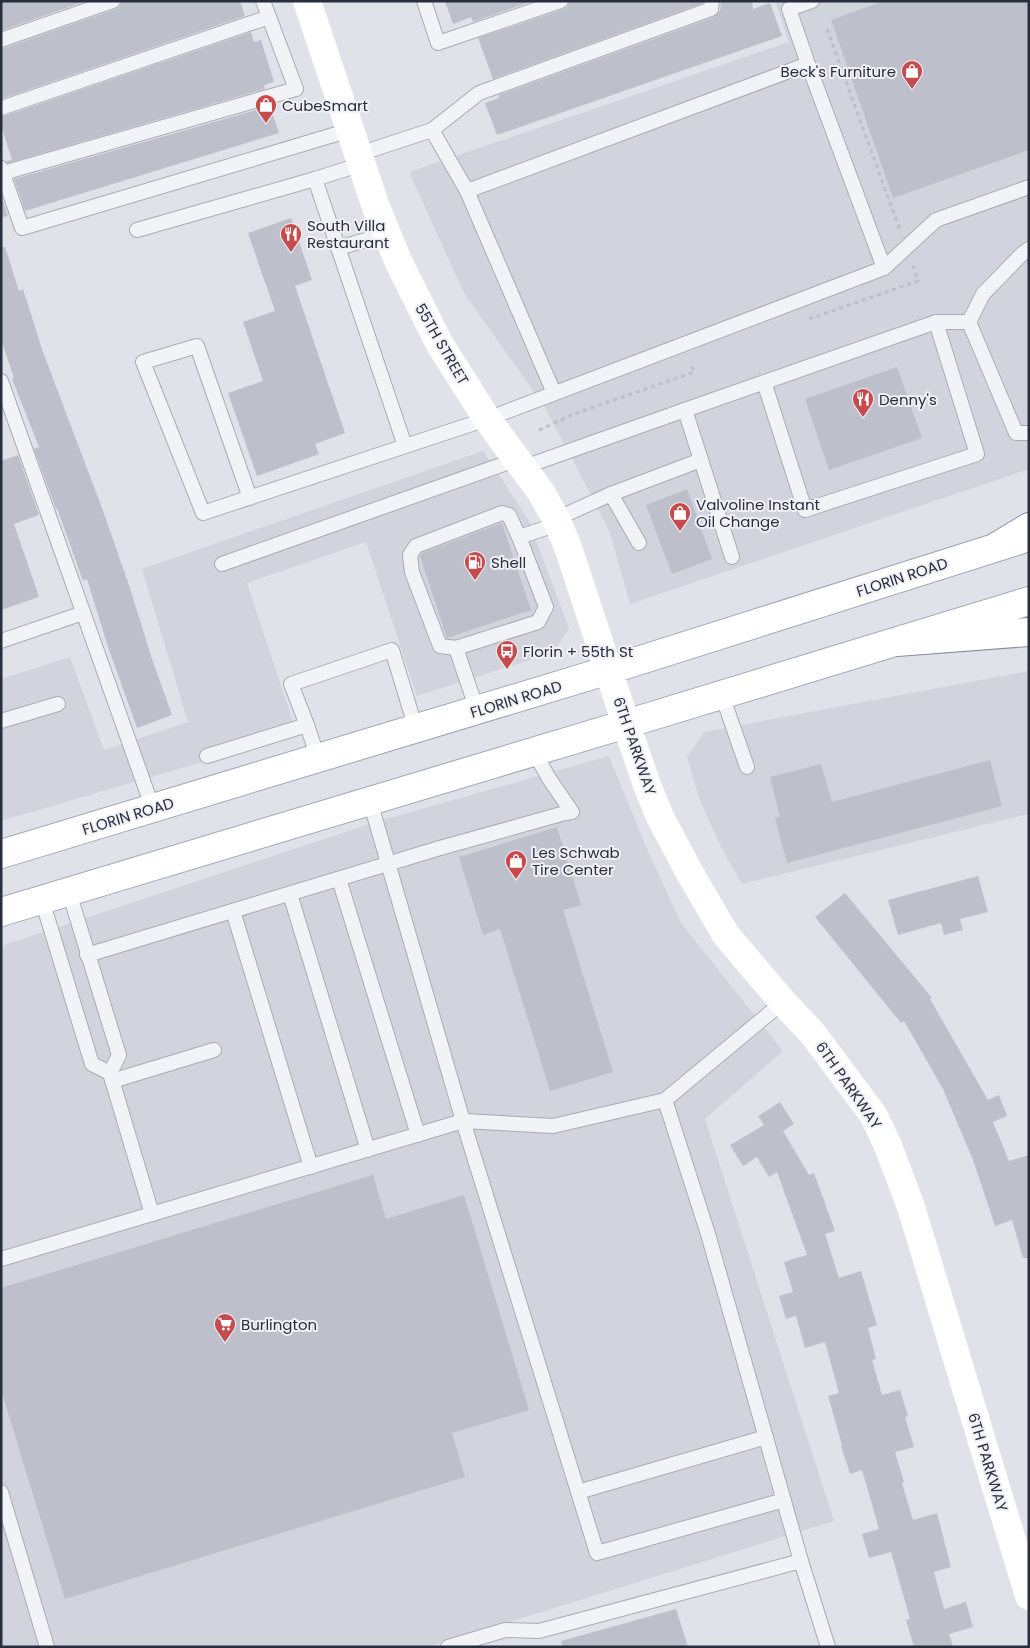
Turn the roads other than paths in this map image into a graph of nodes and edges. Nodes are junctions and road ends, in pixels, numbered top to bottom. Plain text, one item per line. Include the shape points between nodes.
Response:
1 (113, 1) edge
2 (263, 1) edge
3 (307, 1) edge
4 (424, 1) edge
5 (561, 1) edge
6 (712, 1) edge
7 (812, 1) edge
8 (269, 17) junction
9 (1, 40) edge
10 (808, 64) junction
11 (1, 108) edge
12 (432, 130) junction
13 (357, 149) junction
14 (2, 171) edge
15 (315, 179) junction
16 (1029, 186) edge
17 (467, 191) junction
18 (137, 230) dead end
19 (387, 234) junction
20 (338, 248) junction
21 (1029, 249) edge
22 (884, 268) junction
23 (936, 322) junction
24 (969, 322) junction
25 (1, 381) edge
26 (764, 382) junction
27 (554, 393) junction
28 (685, 410) junction
29 (487, 419) junction
30 (1029, 433) edge
31 (404, 446) junction
32 (701, 460) junction
33 (521, 463) junction
34 (611, 494) junction
35 (250, 498) junction
36 (557, 522) junction
37 (1029, 527) edge
38 (1029, 537) edge
39 (519, 538) junction
40 (639, 543) dead end
41 (996, 547) junction
42 (732, 557) dead end
43 (222, 564) dead end
44 (1029, 601) edge
45 (83, 613) junction
46 (1029, 632) edge
47 (1, 640) edge
48 (897, 642) junction
49 (456, 648) junction
50 (609, 670) junction
51 (722, 695) junction
52 (58, 704) dead end
53 (477, 710) junction
54 (1, 721) edge
55 (626, 724) junction
56 (308, 725) junction
57 (416, 729) junction
58 (534, 752) junction
59 (207, 756) dead end
60 (318, 758) junction
61 (747, 767) dead end
62 (370, 801) junction
63 (153, 809) junction
64 (1, 854) edge
65 (388, 864) junction
66 (339, 879) junction
67 (69, 892) junction
68 (290, 894) junction
69 (42, 900) junction
70 (232, 911) junction
71 (1, 912) edge
72 (87, 955) junction
73 (783, 1002) junction
74 (214, 1050) dead end
75 (111, 1077) junction
76 (665, 1100) junction
77 (463, 1121) junction
78 (418, 1135) junction
79 (368, 1150) junction
80 (311, 1167) junction
81 (152, 1214) junction
82 (1, 1259) edge
83 (766, 1437) junction
84 (1, 1492) edge
85 (578, 1492) junction
86 (784, 1500) junction
87 (801, 1560) junction
88 (1029, 1596) edge
89 (47, 1647) edge
90 (448, 1647) edge
91 (828, 1647) edge

1 - 9 lane
2 - 8 lane
3 - 13 main road, 55TH STREET
4 - 5 lane via 438,43
6 - 12 lane via 711,9 479,93
7 - 10 lane via 789,9
8 - 11 lane
8 - 14 lane via 296,89
10 - 17 lane
10 - 22 lane
12 - 13 lane
12 - 17 lane
13 - 14 lane via 22,228
13 - 15 lane
13 - 19 main road, 55TH STREET
15 - 18 lane
15 - 20 lane
16 - 22 lane via 936,220
17 - 27 lane
19 - 20 lane
19 - 29 main road, 55TH STREET via 438,343
20 - 31 lane
21 - 24 lane via 983,294
22 - 27 lane
23 - 24 lane
23 - 26 lane
23 - 26 lane via 976,454 805,510
24 - 30 lane via 1016,433
25 - 45 lane
26 - 28 lane
27 - 29 lane
28 - 32 lane
28 - 33 lane
29 - 31 lane
29 - 33 main road, 55TH STREET
31 - 35 lane
32 - 34 lane
32 - 42 lane
33 - 36 main road, 55TH STREET
33 - 43 lane
34 - 36 lane
34 - 40 lane
35 - 35 lane via 197,346 143,362 203,513
36 - 39 lane
36 - 50 main road, 55TH STREET via 579,576
37 - 41 main road
38 - 41 main road, FLORIN ROAD
39 - 49 lane via 546,607 538,622
39 - 49 lane via 509,515 502,512 416,546 410,555 412,572 440,646
41 - 50 main road, FLORIN ROAD
44 - 48 main road
45 - 47 lane
45 - 63 lane
46 - 48 main road
48 - 51 main road
49 - 53 lane
50 - 53 main road, FLORIN ROAD
50 - 55 main road, 6TH PARKWAY
51 - 55 main road
51 - 61 lane
52 - 54 lane
53 - 57 main road, FLORIN ROAD
55 - 58 main road
55 - 73 main road, 6TH PARKWAY via 660,817 692,877 726,935
56 - 57 lane via 291,684 392,650
56 - 59 lane
56 - 60 lane
57 - 60 main road, FLORIN ROAD
58 - 62 main road
58 - 65 lane via 572,812
60 - 63 main road, FLORIN ROAD
62 - 65 lane
62 - 67 main road
63 - 64 main road, FLORIN ROAD
65 - 66 lane
65 - 77 lane
66 - 68 lane
66 - 78 lane
67 - 69 main road
67 - 72 lane
68 - 70 lane
68 - 79 lane
69 - 71 main road
69 - 75 lane via 92,1064
70 - 72 lane
70 - 80 lane
72 - 75 lane via 119,1055
73 - 76 lane
73 - 88 main road, 6TH PARKWAY via 813,1034 874,1116 894,1160 911,1206
74 - 75 lane
75 - 81 lane
76 - 77 lane via 553,1126
76 - 83 lane via 708,1234
77 - 78 lane
77 - 85 lane
78 - 79 lane
79 - 80 lane
80 - 81 lane
81 - 82 lane
83 - 85 lane
83 - 86 lane
84 - 89 lane
85 - 86 lane via 597,1553
86 - 87 lane
87 - 90 lane via 540,1631 505,1630
87 - 91 lane

